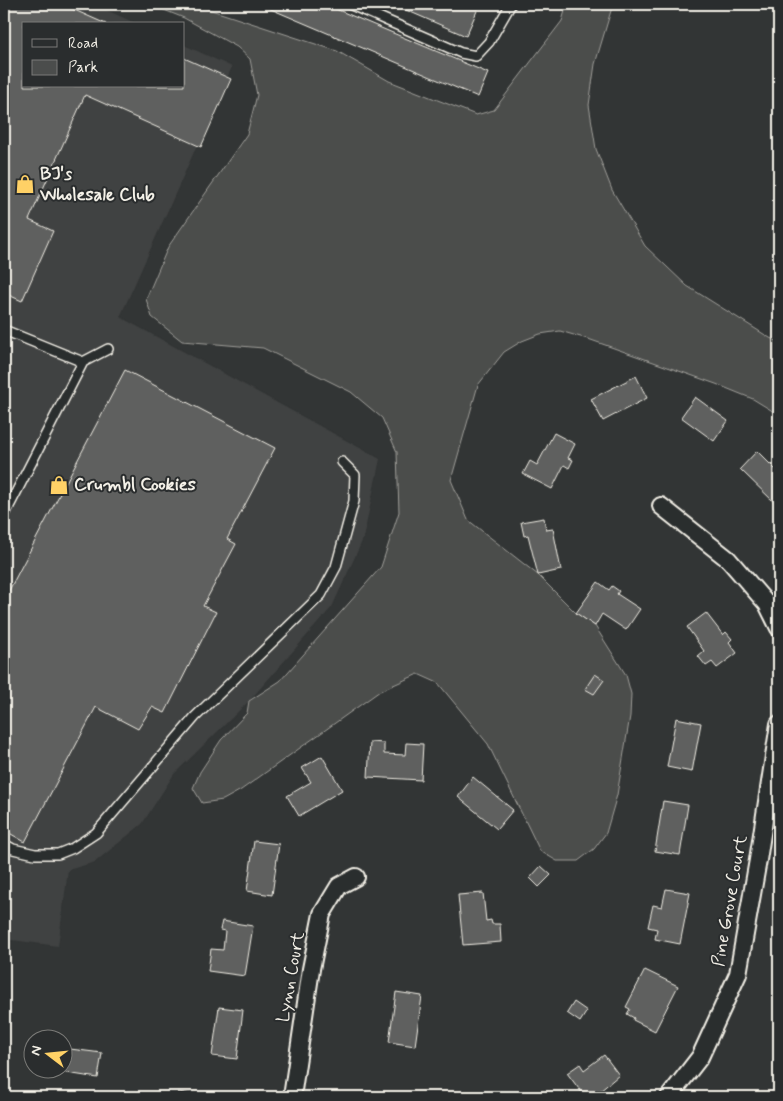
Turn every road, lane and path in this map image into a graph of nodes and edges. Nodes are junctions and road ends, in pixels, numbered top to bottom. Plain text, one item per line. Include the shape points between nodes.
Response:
1 (349, 4) edge
2 (511, 4) edge
3 (4, 330) edge
4 (108, 349) dead end
5 (83, 362) junction
6 (342, 462) dead end
7 (661, 506) dead end
8 (4, 516) edge
9 (779, 628) edge
10 (779, 724) edge
11 (4, 844) edge
12 (356, 877) dead end
13 (292, 1097) edge
14 (669, 1097) edge

1 - 2 lane via 461,53 476,56 489,42
3 - 5 lane
4 - 5 lane
5 - 8 lane
6 - 11 lane via 355,475 354,501 336,567 321,595 195,717 96,833 58,854 35,854
7 - 9 street via 728,559 767,604
10 - 14 street, Pine Grove Court via 738,974 700,1056
12 - 13 street, Lynn Court via 339,886 322,914

